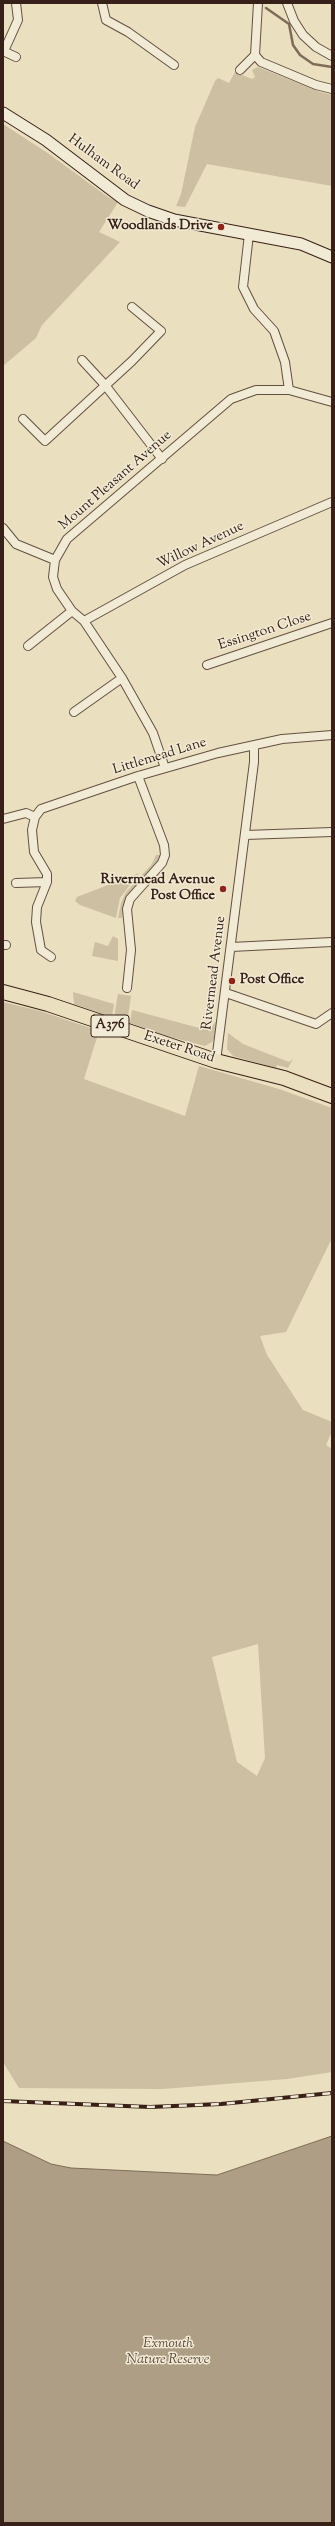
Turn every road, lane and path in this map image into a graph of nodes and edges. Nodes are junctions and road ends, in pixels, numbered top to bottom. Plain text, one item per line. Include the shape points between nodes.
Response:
1 (16, 3) edge
2 (102, 3) edge
3 (258, 3) edge
4 (287, 3) edge
5 (3, 51) edge
6 (255, 55) junction
7 (332, 56) edge
8 (16, 57) dead end
9 (174, 65) dead end
10 (240, 70) dead end
11 (332, 89) edge
12 (3, 114) edge
13 (249, 234) junction
14 (332, 257) edge
15 (132, 307) dead end
16 (82, 360) dead end
17 (105, 385) junction
18 (289, 390) junction
19 (332, 402) edge
20 (23, 419) dead end
21 (162, 460) junction
22 (332, 502) edge
23 (3, 528) edge
24 (55, 560) junction
25 (72, 611) junction
26 (84, 621) junction
27 (332, 623) edge
28 (28, 646) dead end
29 (207, 665) dead end
30 (122, 678) junction
31 (74, 712) dead end
32 (332, 735) edge
33 (254, 745) junction
34 (165, 768) junction
35 (138, 776) junction
36 (35, 817) junction
37 (3, 819) edge
38 (332, 832) edge
39 (245, 836) junction
40 (47, 882) junction
41 (16, 883) dead end
42 (332, 942) edge
43 (231, 946) junction
44 (51, 957) dead end
45 (126, 988) dead end
46 (3, 992) edge
47 (226, 993) junction
48 (332, 1012) edge
49 (216, 1061) junction
50 (332, 1096) edge

1 - 5 street via 18,20
2 - 9 street via 106,20 128,32 155,55
3 - 6 street
4 - 7 street via 303,35 316,47
5 - 8 street
6 - 10 street
6 - 11 street via 261,62 284,73
12 - 13 street, Hulham Road via 46,140 135,205 174,220
13 - 14 street, Hulham Road via 300,244
13 - 18 street via 243,287 254,309 274,331 285,362
15 - 17 street via 161,331
16 - 17 street
17 - 20 street via 45,441
17 - 21 street
18 - 19 street, Mount Pleasant Avenue
18 - 21 street, Mount Pleasant Avenue via 256,390 231,398
21 - 24 street, Mount Pleasant Avenue via 67,539
22 - 26 street, Willow Avenue via 185,565
23 - 24 street via 16,544
24 - 25 street, Mount Pleasant Avenue via 53,577 57,589
25 - 26 street, Mount Pleasant Avenue
25 - 28 street
26 - 30 street, Mount Pleasant Avenue
27 - 29 street, Essington Close
30 - 31 street
30 - 34 street, Mount Pleasant Avenue via 153,733
32 - 33 street, Littlemead Lane via 282,739
33 - 34 street, Littlemead Lane
33 - 39 street, Rivermead Avenue
34 - 35 street, Littlemead Lane
35 - 36 street, Littlemead Lane via 49,805 41,809
35 - 45 street via 164,845 165,855 162,864 130,899 127,909 131,950
36 - 37 street via 26,813
36 - 40 street via 32,830 34,852 47,874
38 - 39 street
39 - 43 street, Rivermead Avenue
40 - 41 street
40 - 44 street via 37,907 36,922 41,950
42 - 43 street
43 - 47 street, Rivermead Avenue
46 - 49 highway, Exeter Road / A376 via 48,1004
47 - 48 street via 316,1024
47 - 49 street, Rivermead Avenue
49 - 50 highway, Exeter Road / A376 via 284,1078

